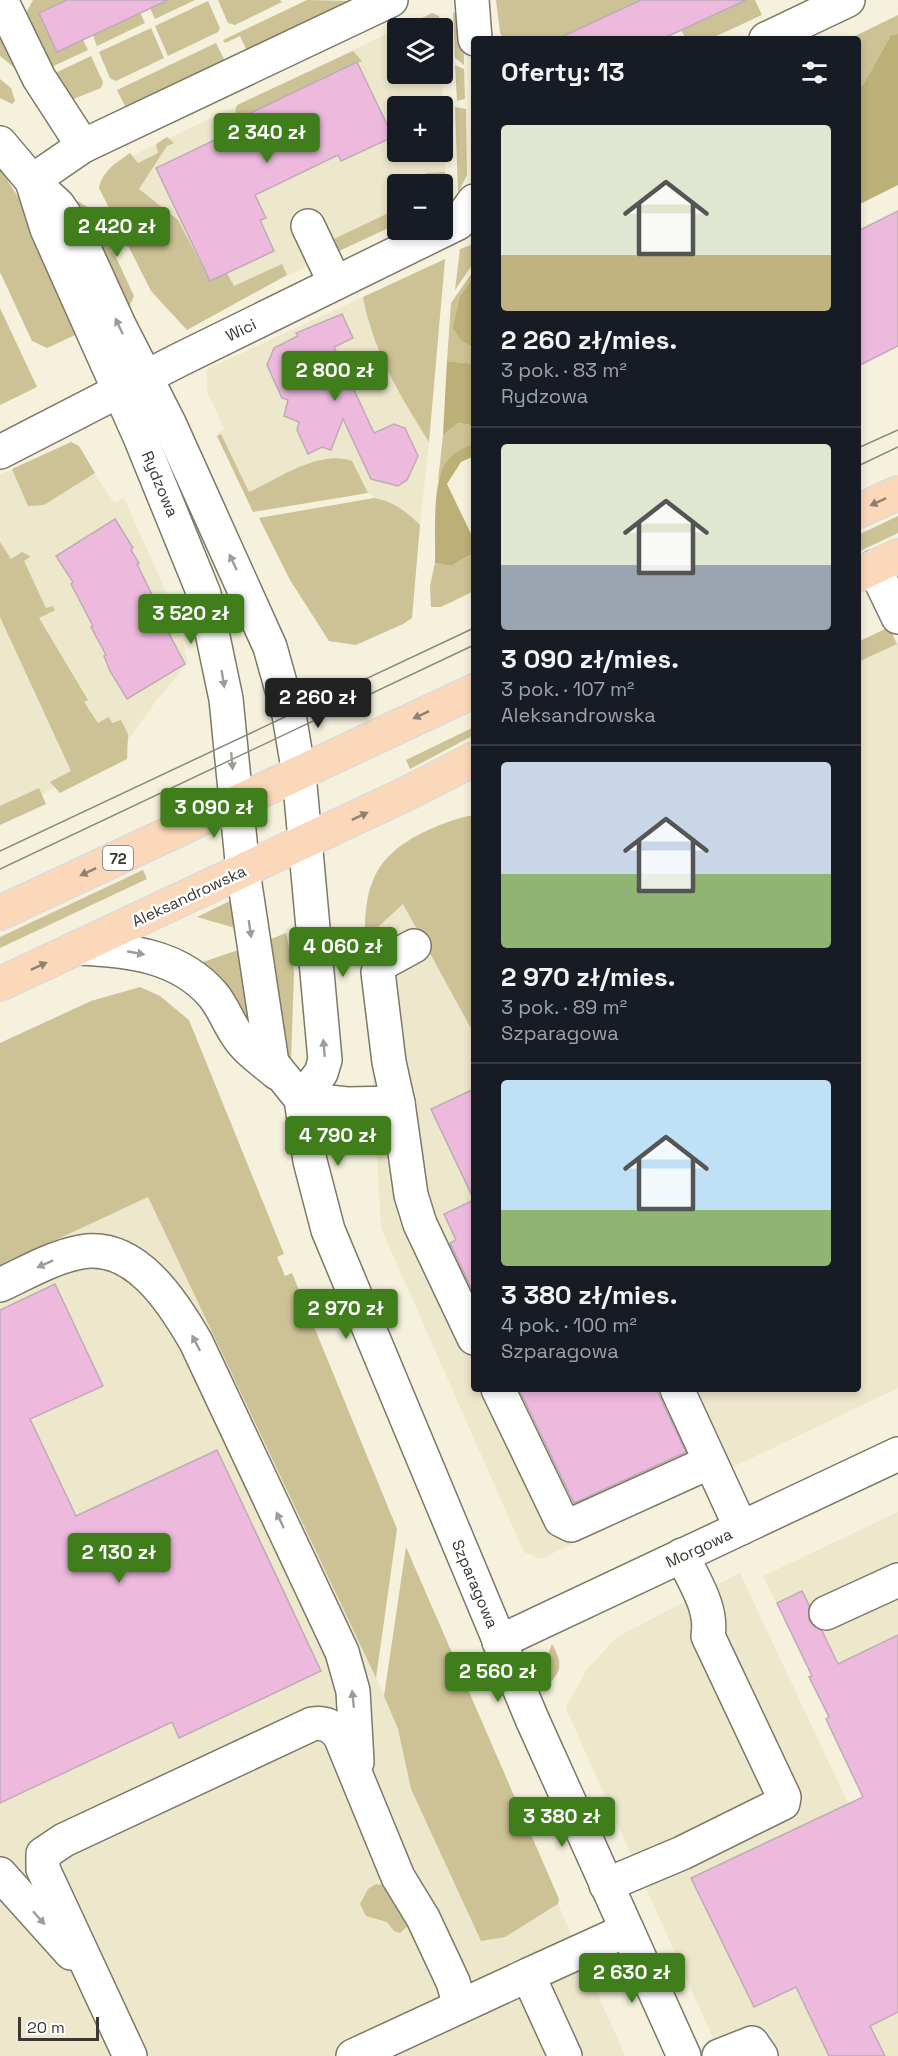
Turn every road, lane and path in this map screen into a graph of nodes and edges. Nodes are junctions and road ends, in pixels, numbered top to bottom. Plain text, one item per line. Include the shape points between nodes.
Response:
1 (1, 0) edge
2 (391, 0) edge
3 (472, 0) edge
4 (848, 0) edge
5 (475, 36) edge
6 (771, 36) edge
7 (0, 143) edge
8 (83, 146) junction
9 (32, 181) junction
10 (471, 205) edge
11 (308, 226) dead end
12 (336, 283) junction
13 (133, 384) junction
14 (0, 452) edge
15 (898, 493) edge
16 (861, 510) edge
17 (877, 566) edge
18 (898, 617) edge
19 (471, 692) edge
20 (471, 760) edge
21 (299, 774) junction
22 (236, 802) junction
23 (307, 841) junction
24 (243, 871) junction
25 (0, 913) edge
26 (414, 946) dead end
27 (78, 948) junction
28 (0, 984) edge
29 (277, 1073) junction
30 (301, 1099) junction
31 (398, 1103) junction
32 (0, 1285) edge
33 (471, 1332) edge
34 (499, 1392) edge
35 (678, 1392) edge
36 (898, 1454) edge
37 (710, 1462) junction
38 (741, 1528) junction
39 (682, 1555) junction
40 (898, 1580) edge
41 (826, 1613) dead end
42 (499, 1642) junction
43 (358, 1778) junction
44 (0, 1874) edge
45 (606, 1885) junction
46 (627, 1930) junction
47 (528, 1975) junction
48 (94, 1978) junction
49 (460, 2006) junction
50 (130, 2056) edge
51 (352, 2056) edge
52 (566, 2056) edge
53 (684, 2056) edge
54 (719, 2056) edge
55 (761, 2056) edge

1 - 8 street via 39,78
2 - 8 street
3 - 5 street
4 - 6 street
7 - 9 street, Rydzowa
8 - 9 street
9 - 13 street, Rydzowa via 58,205 78,235
10 - 12 street, Wici via 458,223
11 - 12 street
12 - 13 street, Wici
13 - 14 street, Wici
21 -> 13 street, Rydzowa via 289,715 270,647
13 -> 22 street, Rydzowa via 204,594 223,676
15 -> 16 main road
17 - 18 street
19 -> 21 main road, 72
23 -> 20 main road, Aleksandrowska
21 - 22 main road, 72
21 - 23 street, Rydzowa
22 - 24 street, Rydzowa
22 -> 25 main road, 72
23 - 24 main road, Aleksandrowska
30 -> 23 street via 321,1073 325,1060
24 - 27 main road, Aleksandrowska
24 -> 29 street via 272,1063
26 - 31 street via 381,964 378,972
28 -> 27 main road, Aleksandrowska
27 -> 29 street via 132,952 179,968 205,986 245,1046
29 - 30 street
30 - 31 street via 347,1104
30 - 42 street, Szparagowa via 312,1169 328,1230
31 - 33 street via 411,1195 420,1224
43 -> 32 street via 353,1691 342,1652 196,1342 165,1295 146,1275 107,1252 82,1252 58,1258
34 - 37 street via 566,1524
35 - 37 street
36 - 38 street, Morgowa
37 - 38 street
38 - 39 street, Morgowa
39 - 42 street, Morgowa
39 - 45 street via 706,1607 708,1636 784,1797 783,1803
40 - 41 street
42 - 45 street, Szparagowa
43 - 48 street via 334,1728 312,1724 50,1848 43,1854 44,1869
43 - 49 street via 398,1877 453,1982
44 -> 48 street
45 - 46 street, Szparagowa
46 - 47 street
46 - 53 street, Szparagowa
47 - 49 street
47 - 52 street
48 - 50 street
49 - 51 street
54 - 55 street via 752,2043

